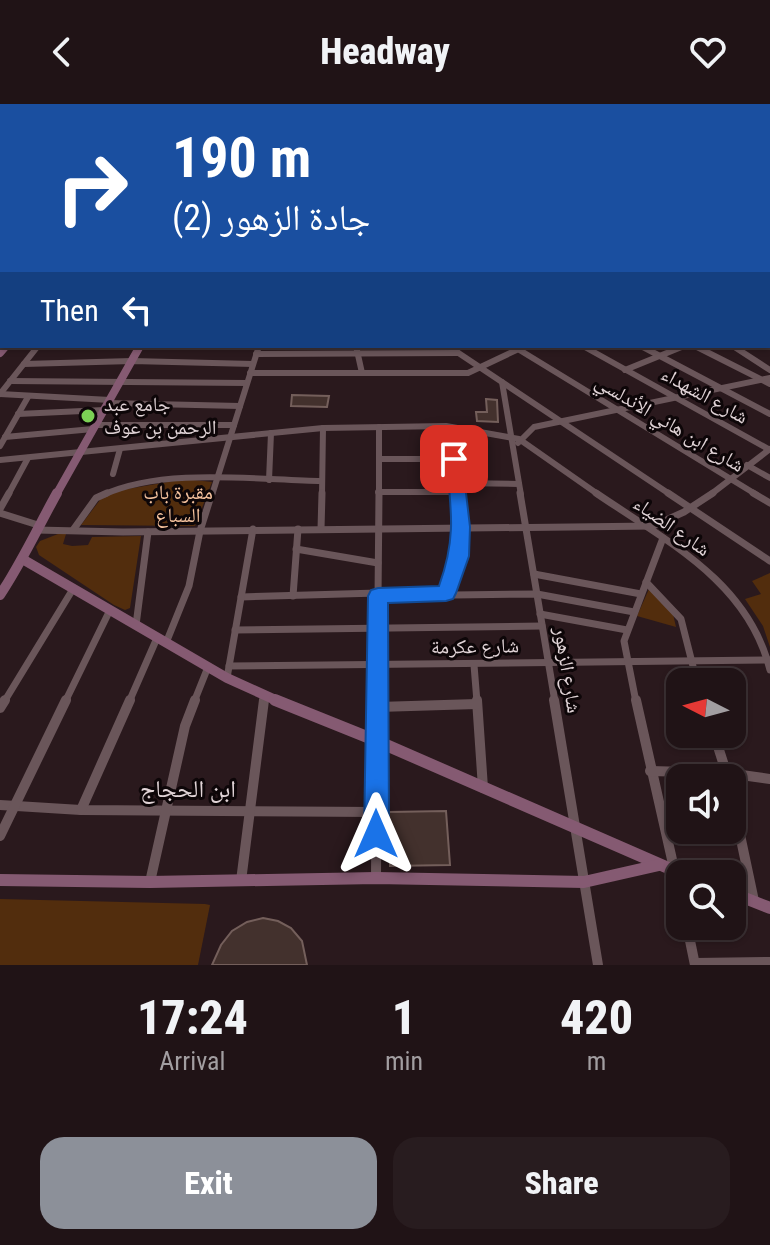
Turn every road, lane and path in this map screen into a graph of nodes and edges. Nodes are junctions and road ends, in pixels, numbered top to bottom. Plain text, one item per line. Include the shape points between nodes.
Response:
1 (36, 348) edge
2 (139, 348) edge
3 (258, 348) edge
4 (451, 348) edge
5 (517, 348) edge
6 (521, 348) edge
7 (586, 348) edge
8 (645, 348) edge
9 (679, 348) edge
10 (699, 348) edge
11 (736, 348) edge
12 (357, 350) edge
13 (458, 353) junction
14 (256, 354) junction
15 (659, 356) junction
16 (132, 361) junction
17 (24, 364) junction
18 (253, 364) junction
19 (480, 367) junction
20 (625, 370) junction
21 (770, 370) edge
22 (250, 373) junction
23 (362, 373) junction
24 (770, 378) edge
25 (761, 380) junction
26 (10, 381) junction
27 (120, 381) junction
28 (502, 382) junction
29 (247, 383) junction
30 (770, 384) edge
31 (720, 388) junction
32 (0, 394) edge
33 (28, 397) junction
34 (676, 398) junction
35 (107, 404) junction
36 (240, 406) junction
37 (619, 410) junction
38 (18, 414) junction
39 (770, 414) edge
40 (561, 421) junction
41 (234, 425) junction
42 (94, 427) junction
43 (379, 427) junction
44 (451, 427) junction
45 (323, 428) junction
46 (271, 433) junction
47 (5, 437) junction
48 (230, 438) junction
49 (515, 439) junction
50 (0, 446) edge
51 (120, 449) junction
52 (770, 449) edge
53 (79, 454) junction
54 (28, 458) junction
55 (379, 459) junction
56 (454, 459) junction
57 (0, 460) edge
58 (747, 465) junction
59 (113, 474) dead end
60 (730, 478) junction
61 (770, 478) edge
62 (216, 479) junction
63 (269, 480) junction
64 (322, 481) junction
65 (519, 484) junction
66 (457, 488) junction
67 (378, 492) junction
68 (770, 503) edge
69 (691, 506) junction
70 (0, 511) edge
71 (646, 526) junction
72 (37, 527) junction
73 (461, 527) junction
74 (526, 527) junction
75 (378, 528) junction
76 (253, 529) junction
77 (298, 529) junction
78 (321, 529) junction
79 (73, 530) junction
80 (200, 531) junction
81 (148, 532) junction
82 (663, 538) junction
83 (296, 549) junction
84 (24, 560) junction
85 (770, 561) edge
86 (378, 563) junction
87 (534, 574) junction
88 (646, 582) junction
89 (73, 589) junction
90 (446, 593) junction
91 (378, 594) junction
92 (537, 594) junction
93 (641, 594) junction
94 (0, 595) edge
95 (293, 596) junction
96 (241, 597) junction
97 (110, 610) junction
98 (634, 612) junction
99 (540, 614) junction
100 (136, 625) junction
101 (542, 626) junction
102 (378, 628) junction
103 (235, 630) junction
104 (627, 630) junction
105 (162, 640) junction
106 (769, 660) edge
107 (690, 661) junction
108 (628, 662) junction
109 (548, 663) junction
110 (474, 665) junction
111 (378, 666) junction
112 (208, 667) junction
113 (692, 668) edge
114 (770, 670) edge
115 (228, 672) junction
116 (265, 696) junction
117 (477, 704) junction
118 (378, 707) junction
119 (0, 708) edge
120 (377, 741) junction
121 (650, 771) junction
122 (666, 772) edge
123 (746, 777) edge
124 (770, 779) edge
125 (483, 788) junction
126 (0, 805) edge
127 (13, 808) junction
128 (248, 809) junction
129 (81, 810) junction
130 (168, 810) junction
131 (376, 812) junction
132 (575, 829) junction
133 (0, 836) edge
134 (742, 844) edge
135 (674, 860) edge
136 (660, 865) junction
137 (666, 868) edge
138 (376, 878) junction
139 (0, 880) edge
140 (241, 881) junction
141 (150, 882) junction
142 (584, 882) junction
143 (746, 899) edge
144 (754, 902) junction
145 (770, 908) edge
146 (690, 940) edge
147 (770, 962) edge
148 (695, 964) edge
149 (598, 965) edge

1 - 17 street
2 - 16 main road
3 - 14 street
4 - 13 street
5 - 19 street
6 - 37 street, شارع ابن هاني الأندلسي
7 - 20 street, شارع الشهداء
8 - 15 street
9 - 15 street
10 - 25 street
11 - 21 street
12 - 13 street
12 - 14 street
12 - 23 street
13 - 19 street
14 - 18 street
15 - 20 street
15 - 31 street
16 - 17 street
16 - 18 street
16 - 27 main road
17 - 26 street
18 - 22 street
19 - 23 street via 468,373
19 - 28 street
20 - 34 street, شارع الشهداء
22 - 23 street
22 - 29 street
24 - 25 street
25 - 30 street
25 - 31 street
26 - 27 street
26 - 32 street
27 - 29 street
27 - 35 main road
28 - 40 street
28 - 49 street, شارع الزهور
29 - 36 street
31 - 34 street
31 - 39 street
32 - 33 street
33 - 35 street
33 - 38 street
34 - 37 street
34 - 52 street, شارع الشهداء
35 - 36 street
35 - 38 street
35 - 42 main road
36 - 41 street
37 - 40 street
37 - 60 street, شارع ابن هاني الأندلسي
38 - 47 street
40 - 49 street via 534,427
40 - 69 street
41 - 42 street
41 - 48 street
42 - 47 street
42 - 53 main road
43 - 44 street
43 - 45 street
43 - 55 street
44 - 49 street
44 - 56 street
45 - 46 street
45 - 64 street
46 - 48 street
46 - 63 street
47 - 50 street
48 - 51 street
48 - 62 street
49 - 65 street, شارع الزهور
49 - 71 street, شارع الضياء
51 - 53 street
51 - 59 street
52 - 58 street
53 - 54 street
53 - 72 main road
54 - 57 street
54 - 70 street
55 - 56 street
55 - 67 street
56 - 66 street
58 - 60 street
58 - 61 street
60 - 68 street, شارع ابن هاني الأندلسي
60 - 69 street
62 - 63 street
62 - 79 street via 110,489 96,498
62 - 80 street
63 - 64 street
64 - 78 street
65 - 66 street
65 - 74 street, شارع الزهور
66 - 67 street
66 - 73 street
67 - 75 street
69 - 71 street via 668,521
69 - 85 street
70 - 72 street
71 - 74 street
71 - 82 street, شارع الضياء
72 - 79 street
72 - 84 main road
73 - 74 street
73 - 75 street
73 - 90 street via 459,556
74 - 87 street, شارع الزهور
75 - 78 street
75 - 86 street
76 - 77 street
76 - 80 street
76 - 96 street
77 - 78 street
77 - 83 street
79 - 81 street
80 - 81 street
80 - 105 street via 189,586
81 - 100 street
82 - 88 street
82 - 106 street, شارع الضياء via 737,597 758,629
83 - 86 street
83 - 95 street
84 - 89 main road
84 - 94 main road
86 - 91 street
87 - 92 street, شارع الزهور
87 - 93 street
88 - 93 street
88 - 107 street via 684,623
89 - 97 main road
89 - 119 street
90 - 91 street
90 - 92 street
91 - 95 street
91 - 102 street
92 - 98 street
92 - 99 street, شارع الزهور
93 - 98 street
95 - 96 street
96 - 103 street
97 - 100 main road
97 - 127 street
98 - 104 street
99 - 101 street, شارع الزهور
99 - 104 street
100 - 105 main road
101 - 102 street
101 - 109 street, شارع الزهور
102 - 103 street
102 - 111 street
103 - 115 street
104 - 108 street
105 - 112 main road
105 - 129 street
106 - 107 street, شارع عكرمة
106 - 114 street, شارع الضياء
107 - 108 street, شارع عكرمة
107 - 113 street
108 - 109 street, شارع عكرمة
108 - 121 street
109 - 110 street, شارع عكرمة
109 - 132 street, شارع الزهور
110 - 111 street, شارع عكرمة
110 - 117 street
111 - 115 street, شارع عكرمة
111 - 118 street
112 - 115 main road
112 - 130 street via 185,726
115 - 116 main road
116 - 120 main road
116 - 128 street
117 - 118 street
117 - 125 street
118 - 120 street
120 - 125 main road
120 - 131 street
121 - 122 street
121 - 135 street
123 - 124 street
125 - 132 main road
126 - 127 street, ابن الحجاج
127 - 129 street, ابن الحجاج
127 - 133 street
128 - 130 street, ابن الحجاج
128 - 131 street, ابن الحجاج
128 - 140 street
129 - 130 street, ابن الحجاج
130 - 141 street
131 - 138 street
132 - 136 main road
132 - 142 street, شارع الزهور
134 - 144 street
136 - 137 main road
136 - 142 main road
138 - 140 main road
138 - 142 main road
139 - 141 main road
140 - 141 main road
142 - 149 street, شارع الزهور
143 - 144 main road
144 - 145 main road
146 - 148 street
147 - 148 street

